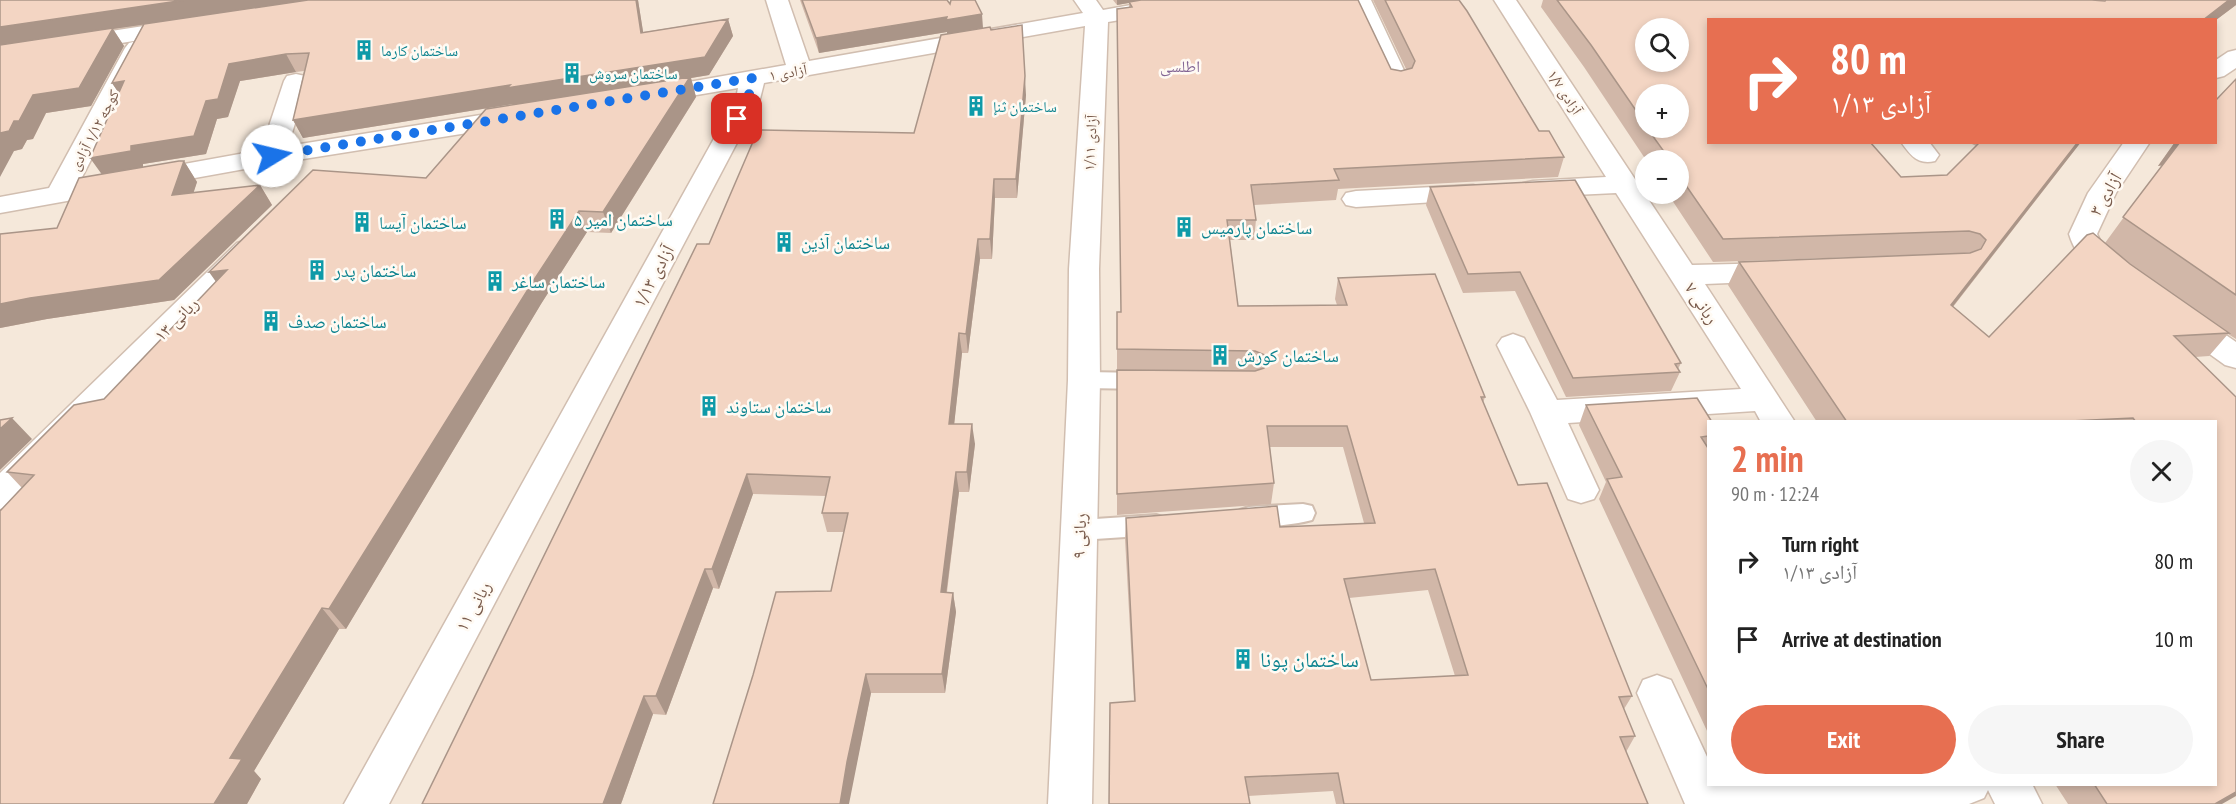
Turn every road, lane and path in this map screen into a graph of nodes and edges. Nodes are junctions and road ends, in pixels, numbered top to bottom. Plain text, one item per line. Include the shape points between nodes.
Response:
1 (777, 0) edge
2 (1197, 0) edge
3 (1360, 0) edge
4 (1505, 0) edge
5 (1091, 8) edge
6 (189, 20) edge
7 (145, 33) junction
8 (0, 55) edge
9 (800, 70) junction
10 (753, 78) junction
11 (296, 81) edge
12 (1397, 81) edge
13 (624, 100) edge
14 (541, 113) edge
15 (353, 144) junction
16 (2136, 144) edge
17 (272, 156) junction
18 (319, 178) edge
19 (1624, 184) junction
20 (59, 194) junction
21 (1356, 199) edge
22 (0, 205) edge
23 (268, 228) edge
24 (1084, 269) joint
25 (1802, 271) edge
26 (1684, 275) junction
27 (2133, 285) edge
28 (2161, 305) edge
29 (1513, 345) dead end
30 (2236, 357) edge
31 (1084, 380) junction
32 (1163, 381) edge
33 (581, 408) joint
34 (1772, 410) edge
35 (1547, 412) junction
36 (1581, 490) dead end
37 (0, 495) edge
38 (1303, 513) dead end
39 (1221, 519) edge
40 (1174, 523) edge
41 (1080, 531) junction
42 (1657, 693) dead end
43 (1943, 786) edge
44 (2008, 786) edge
45 (366, 804) edge
46 (1070, 804) edge
47 (1707, 804) edge
48 (2020, 804) edge

1 - 9 street
2 - 5 street, آزادی ۱
3 - 12 street
4 - 19 street, آزادی ۱/۷
5 - 9 street, آزادی ۱
5 - 24 street, آزادی ۱/۱۱
6 - 7 street
7 - 8 street
7 - 20 street, کوچه ۱/۱۲ آزادی
9 - 10 street, آزادی ۱
10 - 13 street, آزادی ۱
10 - 33 street, آزادی ۱/۱۳ via 748,99
11 - 17 street
14 - 15 street
15 - 17 street
15 - 18 street
16 - 27 street, ۳ آزادی via 2102,193 2083,234 2088,249
17 - 20 street
19 - 21 street
19 - 26 street, ربانی ۷
20 - 22 street
23 - 37 street, ربانی ۱۳
24 - 31 street, ربانی ۹
25 - 26 street
26 - 34 street, ربانی ۷
28 - 30 street
29 - 35 street
31 - 32 lane
31 - 41 street, ربانی ۹
33 - 45 street, ربانی ۱۱
34 - 35 street
35 - 36 street
38 - 39 lane
40 - 41 lane
41 - 46 street, ربانی ۹
42 - 47 street
43 - 47 street
44 - 48 street

